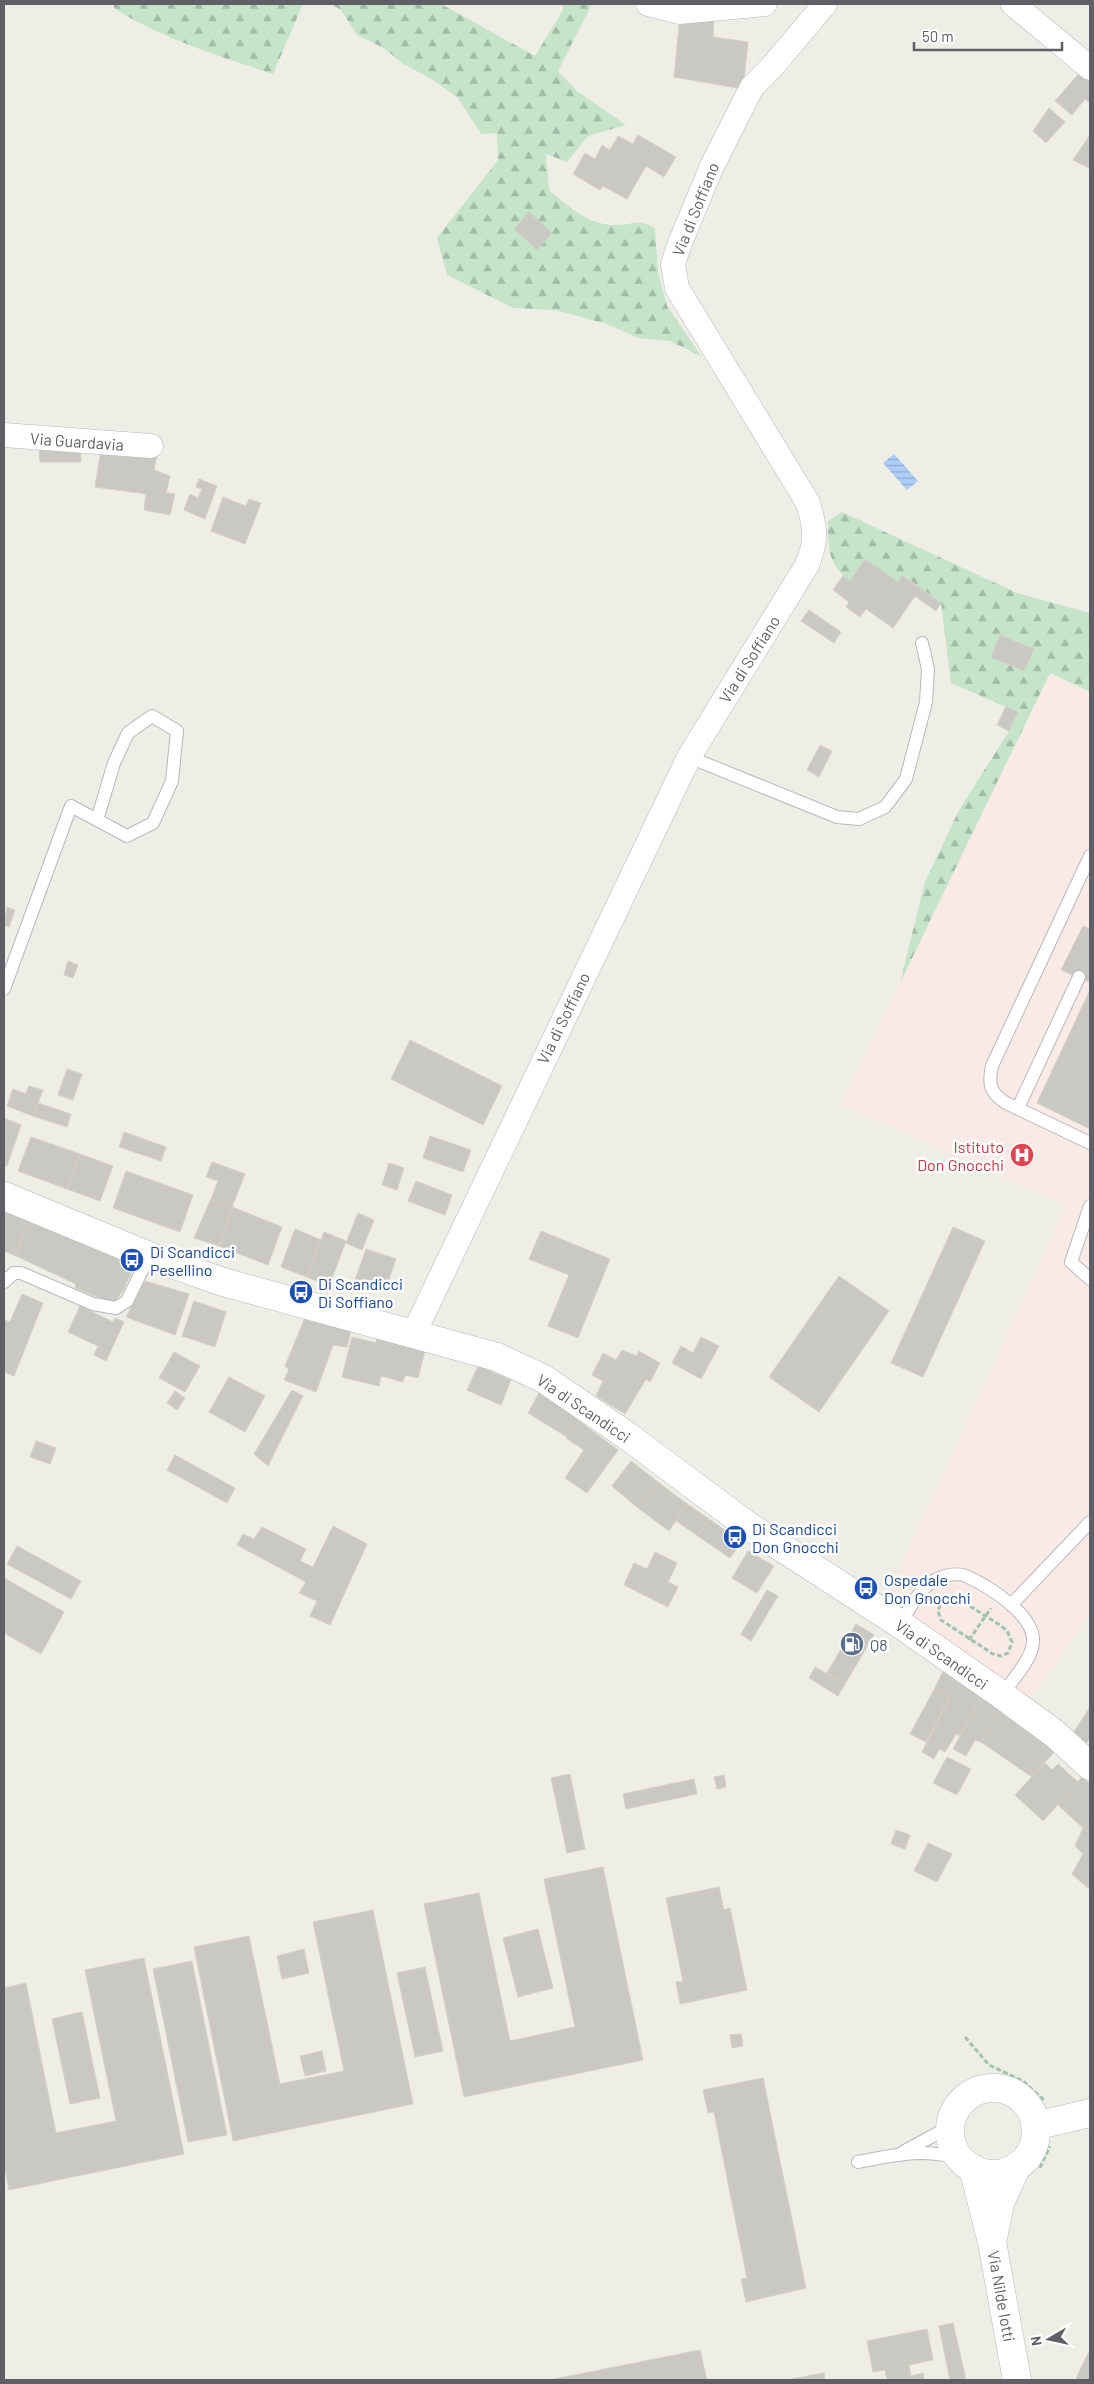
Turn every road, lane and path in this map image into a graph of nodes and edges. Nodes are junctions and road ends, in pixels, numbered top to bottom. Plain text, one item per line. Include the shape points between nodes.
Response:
1 (648, 4) edge
2 (765, 4) edge
3 (824, 4) edge
4 (1013, 4) edge
5 (1090, 68) edge
6 (4, 435) edge
7 (151, 446) dead end
8 (922, 643) dead end
9 (690, 757) junction
10 (97, 820) junction
11 (1090, 856) edge
12 (1079, 978) dead end
13 (4, 989) edge
14 (1018, 1108) junction
15 (1090, 1143) edge
16 (4, 1196) edge
17 (1090, 1210) edge
18 (149, 1256) junction
19 (1090, 1279) edge
20 (4, 1282) edge
21 (413, 1335) junction
22 (1090, 1522) edge
23 (1011, 1605) junction
24 (992, 1606) dead end
25 (986, 1616) junction
26 (900, 1624) junction
27 (969, 1640) junction
28 (1002, 1695) junction
29 (1090, 1766) edge
30 (1090, 2113) edge
31 (951, 2123) junction
32 (1036, 2126) junction
33 (900, 2153) junction
34 (858, 2162) dead end
35 (967, 2164) junction
36 (1017, 2166) junction
37 (992, 2242) junction
38 (1017, 2380) edge

1 - 2 street via 679,12
3 - 9 street, Via di Soffiano via 752,87 712,166 673,264 677,288 808,503 816,533 807,565
4 - 5 street
6 - 7 street, Via Guardavia
8 - 9 lane via 928,669 926,702 906,779 884,807 859,819 837,817
9 - 21 street, Via di Soffiano
10 - 10 lane via 128,836 153,823 172,781 177,731 152,716 128,733 114,763
10 - 13 lane via 70,806
11 - 14 lane via 992,1066 991,1090 995,1096
12 - 14 lane
14 - 15 lane
16 - 18 street, Via di Scandicci
17 - 19 lane via 1071,1262
18 - 20 lane via 127,1300 116,1308 93,1304 21,1273 14,1273
18 - 21 street, Via di Scandicci via 223,1282
21 - 26 street, Via di Scandicci via 497,1357 544,1379 744,1523
22 - 23 lane
23 - 26 lane via 965,1576 950,1575 940,1577 923,1590
23 - 28 lane via 1028,1621 1033,1642 1028,1658
24 - 25 path
25 - 27 path
25 - 27 path via 1007,1631 1012,1649 1001,1656
25 - 27 path via 957,1598 950,1597 941,1602 938,1611 941,1620
26 - 28 street, Via di Scandicci
28 - 29 street, Via di Scandicci via 1055,1734
30 - 32 street
31 - 32 street via 964,2099 991,2088 1017,2095 1027,2105
31 - 33 lane
31 - 35 street, Via Nilde Iotti via 953,2146
32 - 36 street, Via Nilde Iotti via 1031,2151
33 - 34 lane
33 - 35 lane via 932,2152
35 - 36 street via 992,2174
35 - 37 street, Via Nilde Iotti
36 - 37 street, Via Nilde Iotti via 1000,2203
37 - 38 street, Via Nilde Iotti

